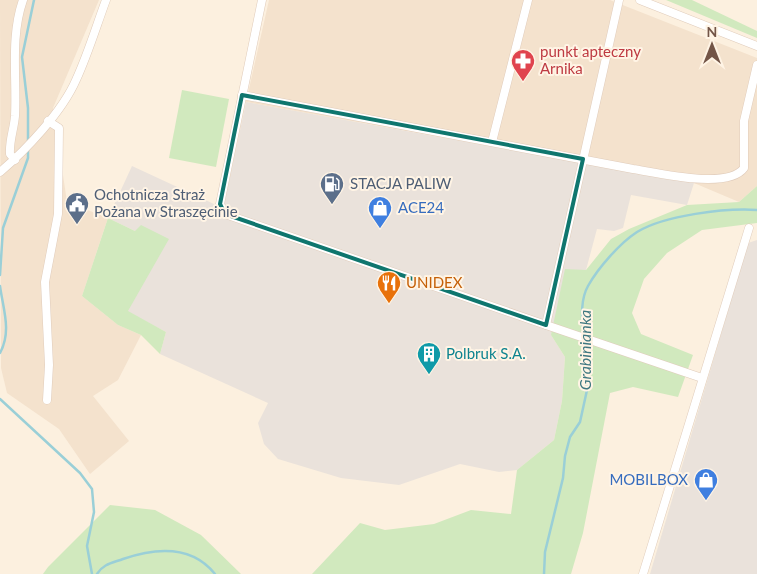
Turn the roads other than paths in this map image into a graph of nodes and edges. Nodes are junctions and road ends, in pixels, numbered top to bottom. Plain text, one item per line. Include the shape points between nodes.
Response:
1 (23, 0) edge
2 (106, 0) edge
3 (262, 0) edge
4 (528, 0) edge
5 (619, 0) edge
6 (640, 0) edge
7 (757, 46) edge
8 (757, 65) edge
9 (242, 95) junction
10 (47, 123) junction
11 (492, 142) junction
12 (583, 159) junction
13 (15, 160) junction
14 (0, 172) edge
15 (749, 228) dead end
16 (546, 325) junction
17 (702, 378) junction
18 (47, 400) dead end
19 (644, 574) edge

1 - 13 street via 15,38 15,116 9,147
2 - 10 street via 76,81
3 - 9 street
4 - 11 street
5 - 12 street
6 - 7 street
8 - 12 street via 746,103 746,162 740,174 691,178
9 - 11 street
9 - 16 street via 220,204 225,214
10 - 13 street
10 - 18 street via 58,128 59,206 45,282 49,366
11 - 12 street
12 - 16 street
13 - 14 street
15 - 17 street
16 - 17 street
17 - 19 street

